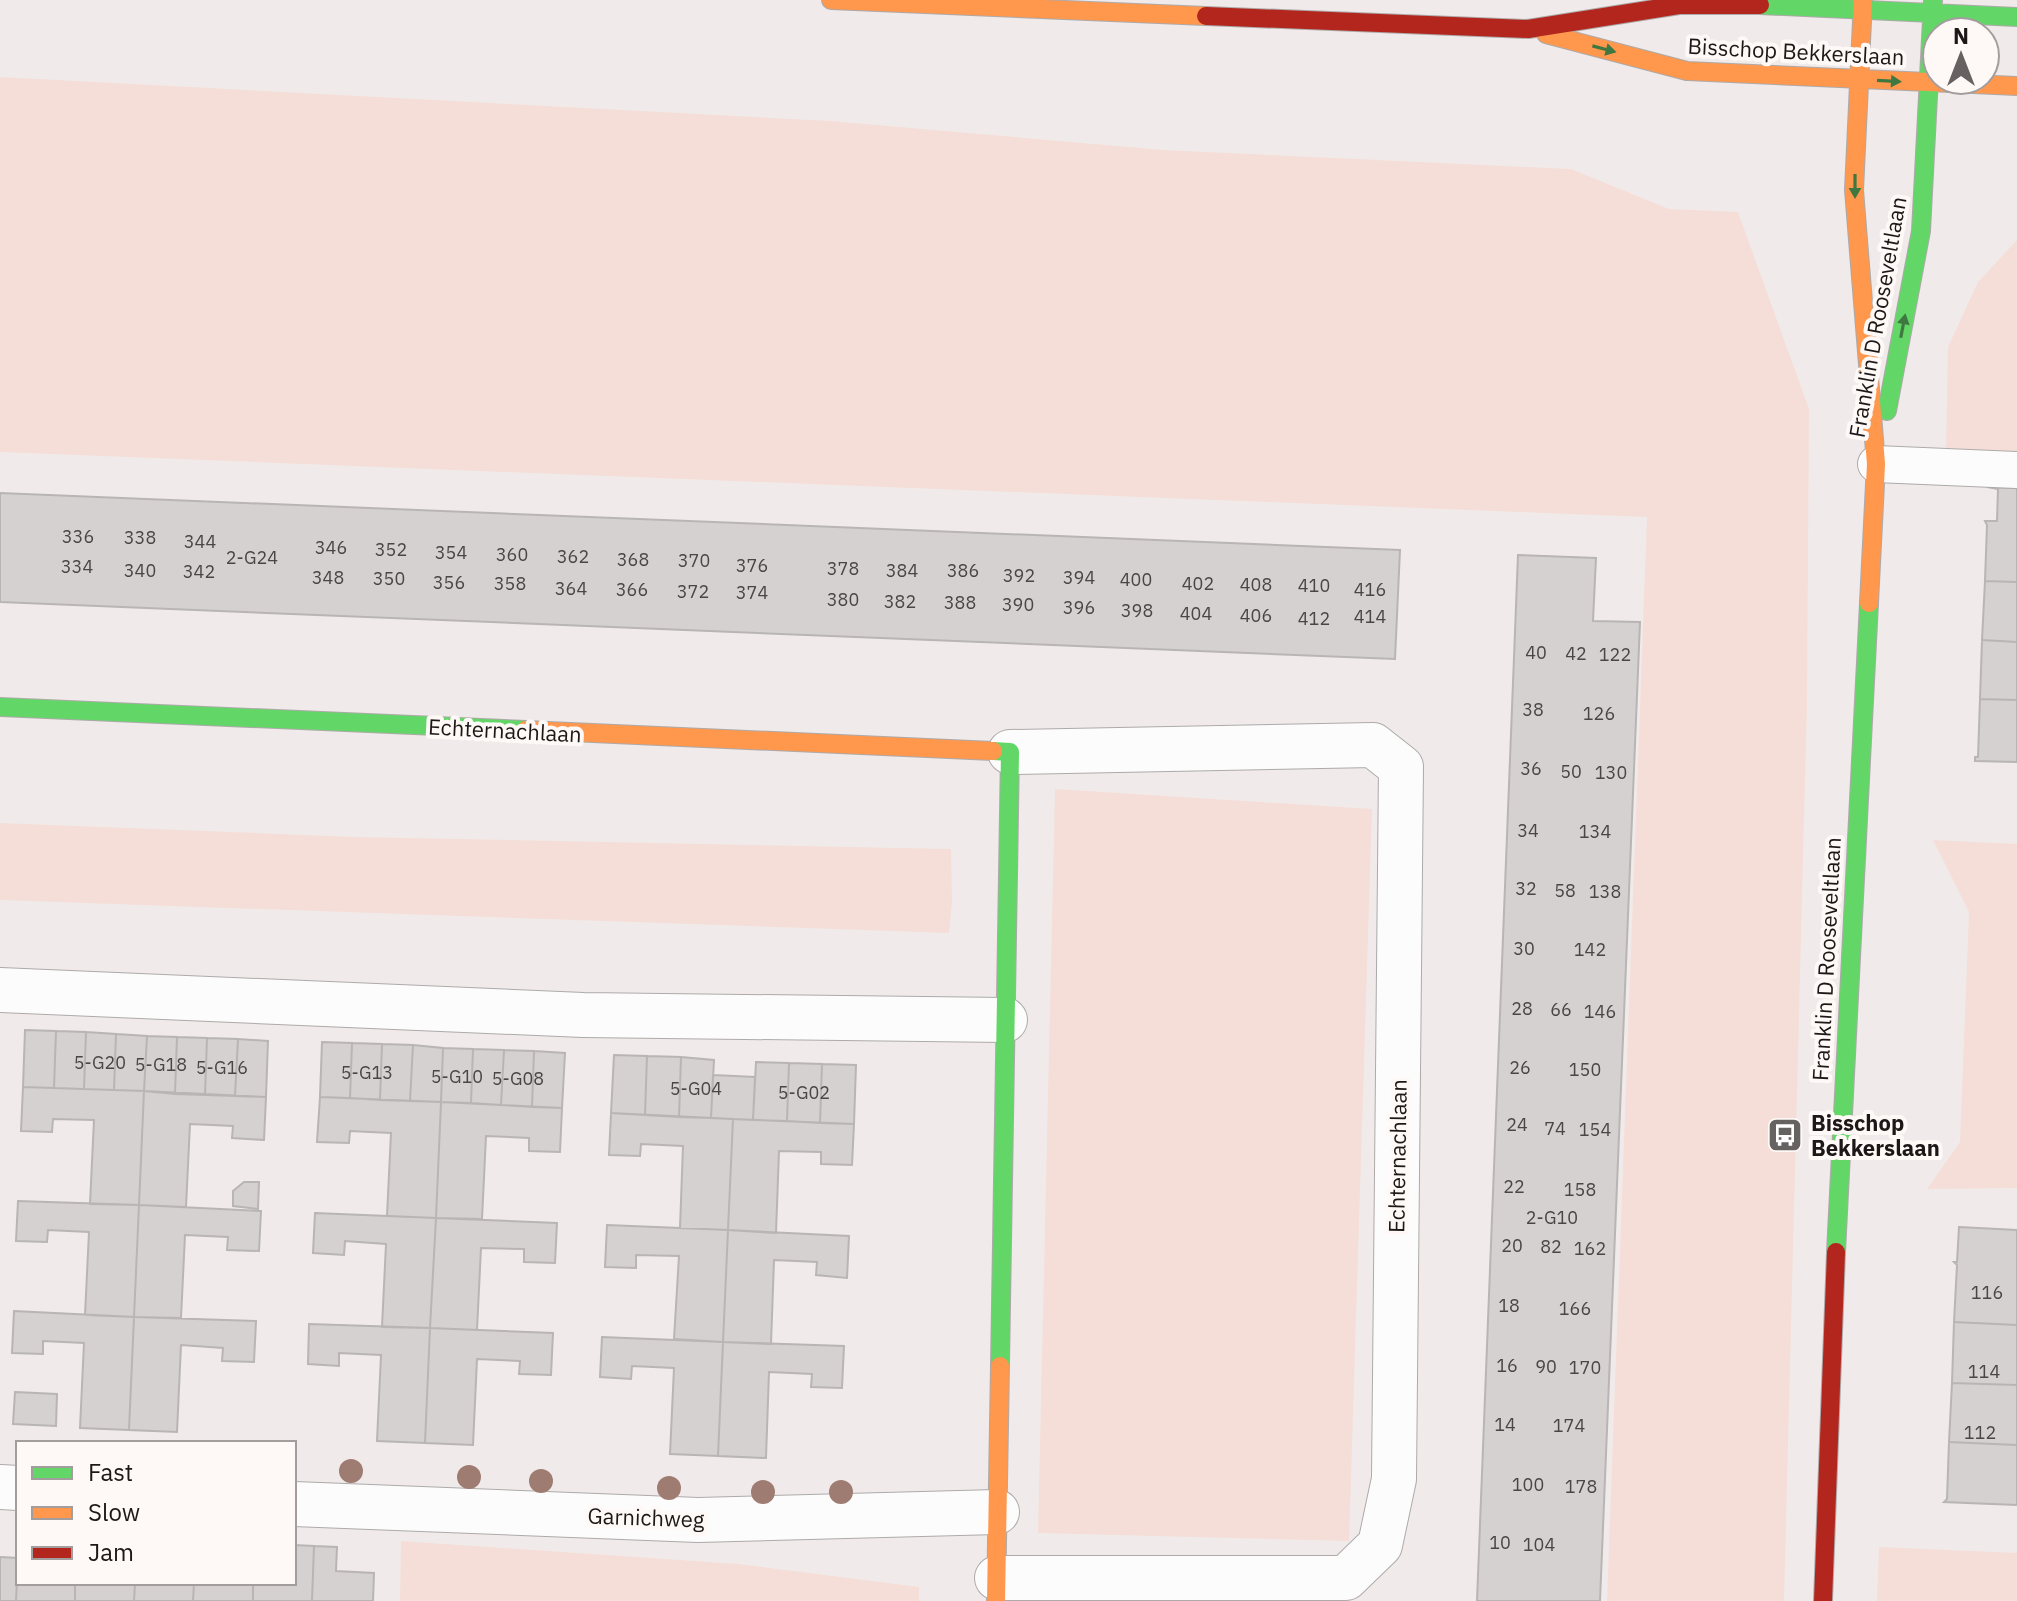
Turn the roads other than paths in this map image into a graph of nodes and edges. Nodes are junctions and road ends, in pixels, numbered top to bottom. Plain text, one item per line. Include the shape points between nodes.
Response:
1 (831, 0) edge
2 (1862, 5) edge
3 (1933, 6) edge
4 (2017, 17) edge
5 (1528, 29) junction
6 (1859, 80) junction
7 (1921, 83) edge
8 (1928, 96) edge
9 (1876, 464) junction
10 (2017, 470) edge
11 (0, 707) edge
12 (1010, 752) junction
13 (0, 990) edge
14 (1005, 1020) junction
15 (296, 1504) edge
16 (997, 1512) junction
17 (997, 1589) edge
18 (1823, 1601) edge

1 - 5 main road, Bisschop Bekkerslaan
2 - 3 main road, Bisschop Bekkerslaan
2 - 5 main road, Bisschop Bekkerslaan via 1679,5
2 - 6 main road, Franklin D Rooseveltlaan
3 - 4 main road, Bisschop Bekkerslaan
5 -> 6 main road, Bisschop Bekkerslaan via 1687,71
6 -> 7 main road, Bisschop Bekkerslaan
6 -> 9 main road, Franklin D Rooseveltlaan via 1854,190
9 -> 8 main road, Franklin D Rooseveltlaan via 1921,231
9 - 10 lane
9 - 18 main road, Franklin D Rooseveltlaan via 1840,1142
11 - 12 main road, Echternachlaan
12 - 14 main road, Echternachlaan
12 - 17 street, Echternachlaan via 1373,745 1401,767 1394,1479 1380,1545 1346,1578
13 - 14 street via 583,1015
14 - 16 main road, Echternachlaan
15 - 16 street, Garnichweg via 698,1520
16 - 17 main road, Echternachlaan

